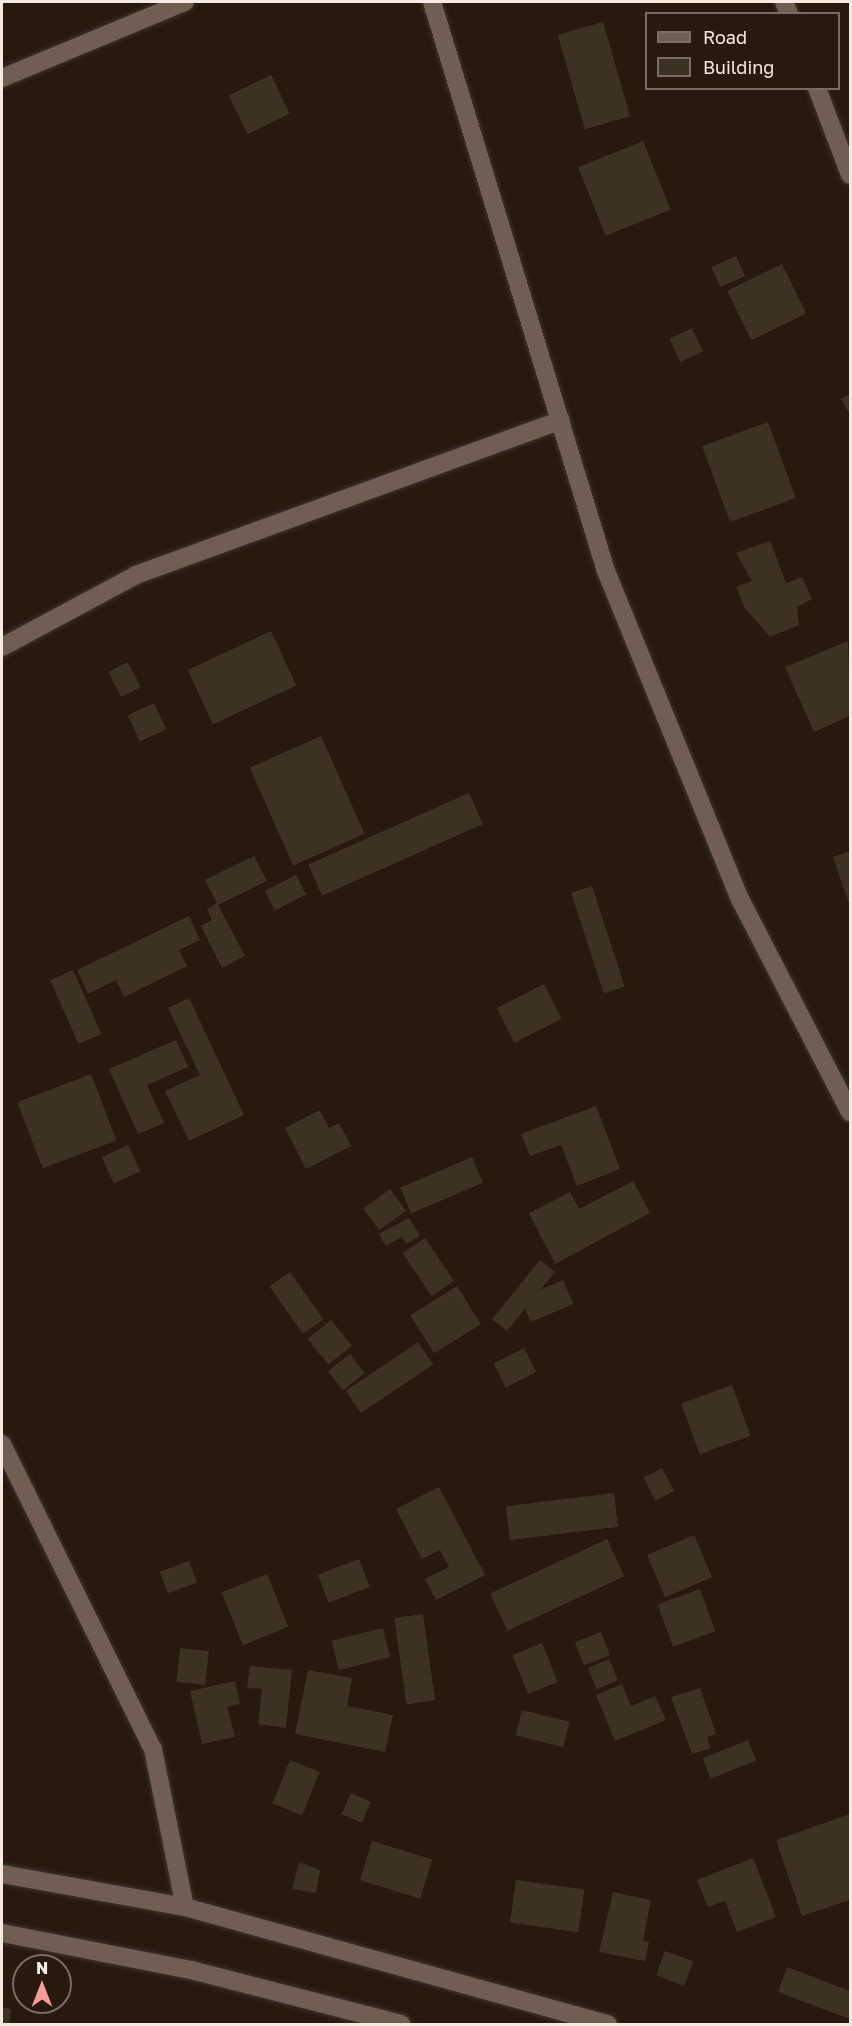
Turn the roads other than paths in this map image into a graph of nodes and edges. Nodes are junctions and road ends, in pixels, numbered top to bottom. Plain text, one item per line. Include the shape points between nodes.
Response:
1 (184, 2) edge
2 (432, 2) edge
3 (2, 78) edge
4 (818, 90) edge
5 (850, 175) edge
6 (561, 420) junction
7 (2, 647) edge
8 (850, 1112) edge
9 (2, 1444) edge
10 (2, 1874) edge
11 (185, 1907) junction
12 (2, 1933) edge
13 (400, 2025) edge
14 (609, 2025) edge

1 - 3 street
2 - 6 street
4 - 5 street
6 - 7 street via 136,575
6 - 8 street via 606,571 740,899
9 - 11 street via 153,1749
10 - 11 street
11 - 14 street
12 - 13 street via 195,1971

